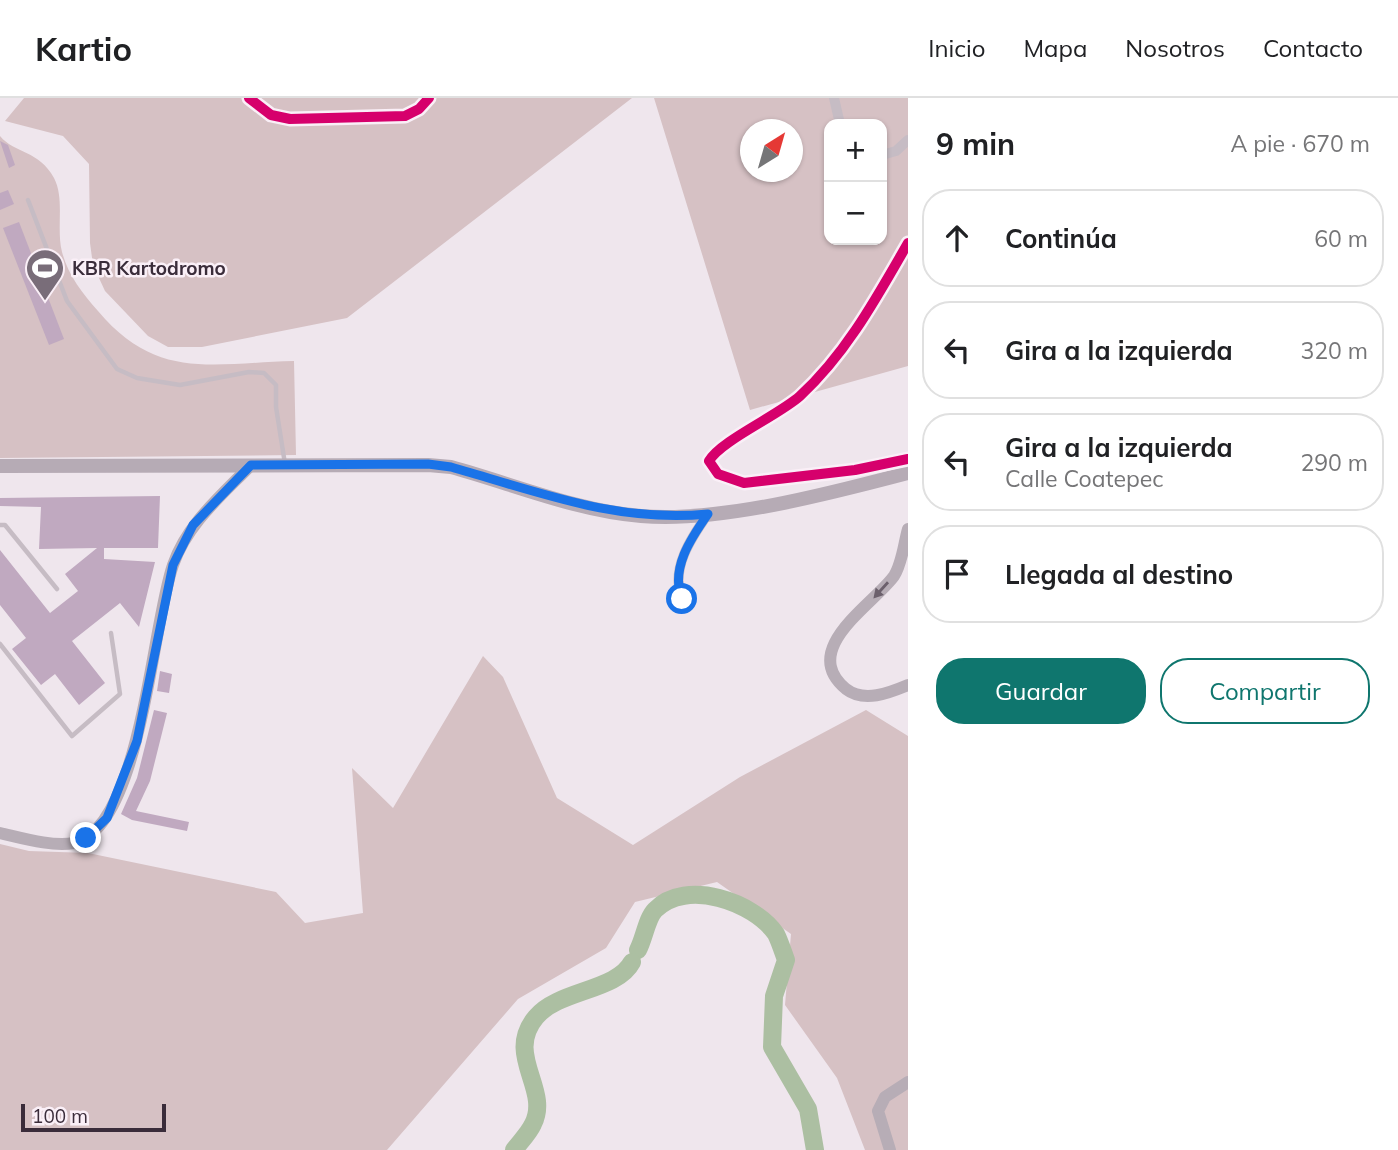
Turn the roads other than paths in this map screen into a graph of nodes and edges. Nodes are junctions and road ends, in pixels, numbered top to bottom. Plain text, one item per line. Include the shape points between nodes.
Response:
1 (248, 98) edge
2 (429, 98) edge
3 (834, 98) edge
4 (838, 119) edge
5 (908, 140) edge
6 (887, 154) edge
7 (28, 200) dead end
8 (908, 243) edge
9 (908, 459) edge
10 (251, 465) junction
11 (285, 465) junction
12 (0, 466) edge
13 (855, 470) junction
14 (908, 473) edge
15 (859, 486) junction
16 (708, 514) junction
17 (0, 524) edge
18 (908, 529) edge
19 (57, 589) dead end
20 (682, 599) dead end
21 (111, 633) dead end
22 (0, 644) edge
23 (908, 685) edge
24 (0, 833) edge
25 (908, 1082) edge
26 (890, 1150) edge

1 - 2 street via 271,115 290,120 405,116
3 - 4 street
5 - 6 street
7 - 11 lane via 67,301 117,369 136,379 180,385 264,373 276,385
8 - 13 street via 875,301 823,372 799,397 722,446 709,461 718,474 744,483
9 - 13 street
10 - 11 main road
10 - 12 main road
10 - 24 main road via 193,525 173,565 137,741 107,818 74,843
11 - 16 main road via 428,464 616,513 661,517
13 - 15 street
14 - 15 main road
15 - 16 main road
16 - 20 street via 689,541 681,563 677,587
17 - 19 lane
18 -> 23 main road via 895,574 835,640 831,658 833,672 847,690 866,697
21 - 22 lane via 120,694 72,736
25 - 26 main road via 886,1097 878,1111

